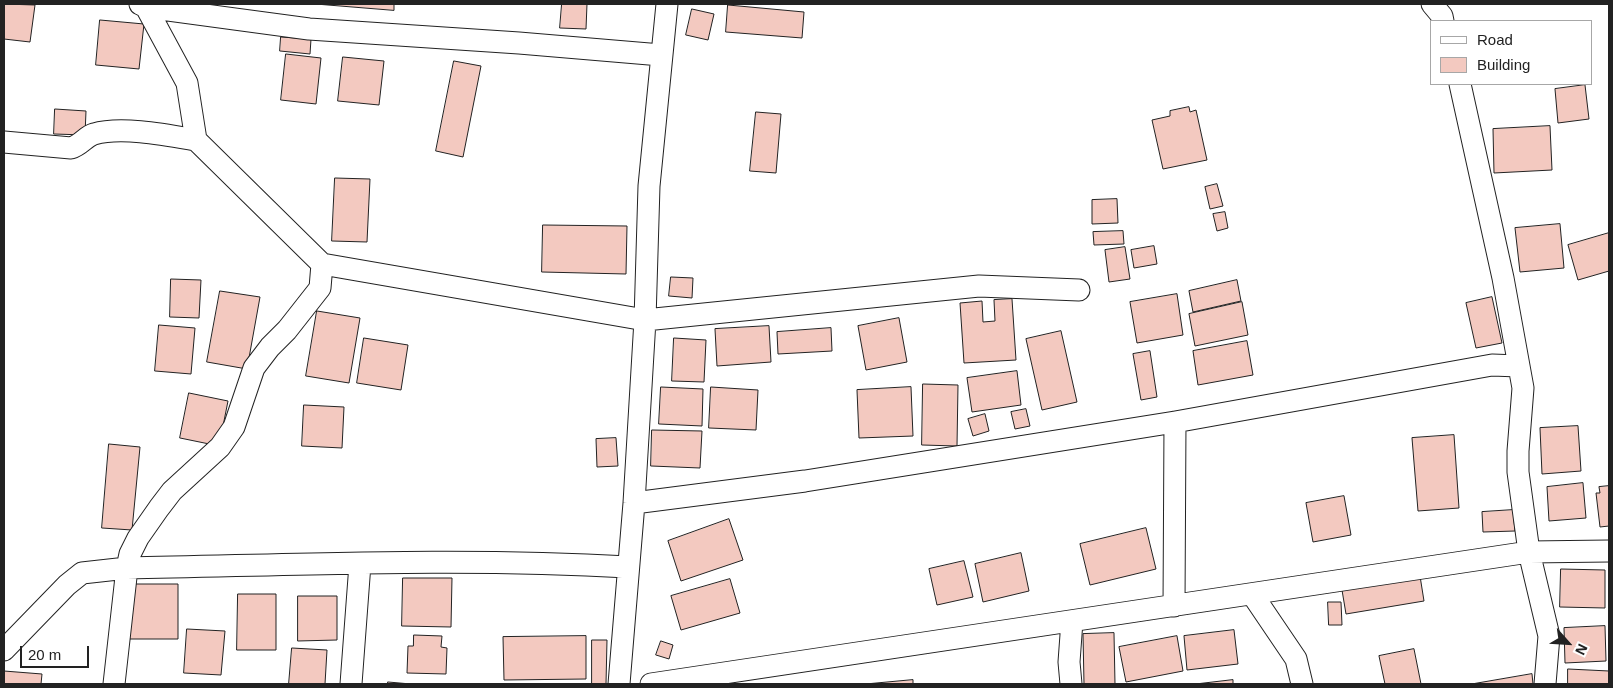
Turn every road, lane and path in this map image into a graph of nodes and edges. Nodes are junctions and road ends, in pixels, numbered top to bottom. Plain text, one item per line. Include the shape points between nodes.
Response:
1 (667, 4) edge
2 (1432, 4) edge
3 (143, 6) edge
4 (1443, 20) edge
5 (661, 55) junction
6 (1460, 85) edge
7 (196, 140) junction
8 (4, 142) edge
9 (322, 264) junction
10 (1079, 290) dead end
11 (645, 320) junction
12 (1519, 366) junction
13 (1175, 422) junction
14 (634, 502) junction
15 (1609, 551) edge
16 (1529, 552) junction
17 (360, 564) junction
18 (628, 567) junction
19 (127, 568) junction
20 (1252, 594) junction
21 (1174, 606) junction
22 (1072, 621) junction
23 (4, 650) edge
24 (114, 684) edge
25 (351, 684) edge
26 (619, 684) edge
27 (651, 684) edge
28 (1071, 684) edge
29 (1302, 684) edge
30 (1545, 684) edge

1 - 5 street
2 - 4 street
3 - 5 street via 309,29
3 - 7 street via 187,83
5 - 11 street via 649,186
6 - 12 street
7 - 8 street via 112,130 92,134 79,146 71,148
7 - 9 street
9 - 11 street
9 - 19 street via 320,288 254,368 234,427 220,447 172,491 159,508 138,538
10 - 11 street via 979,286
11 - 14 street
12 - 13 street via 1492,365
12 - 16 street via 1523,388 1518,472
13 - 14 street via 806,481
13 - 21 street
14 - 18 street
15 - 16 street
16 - 20 street
16 - 30 street via 1548,636
17 - 18 street
17 - 19 street
17 - 25 street
18 - 26 street
19 - 23 street via 82,573
19 - 24 street
20 - 21 street
20 - 29 street via 1296,659
21 - 22 street
22 - 27 street
22 - 28 street

